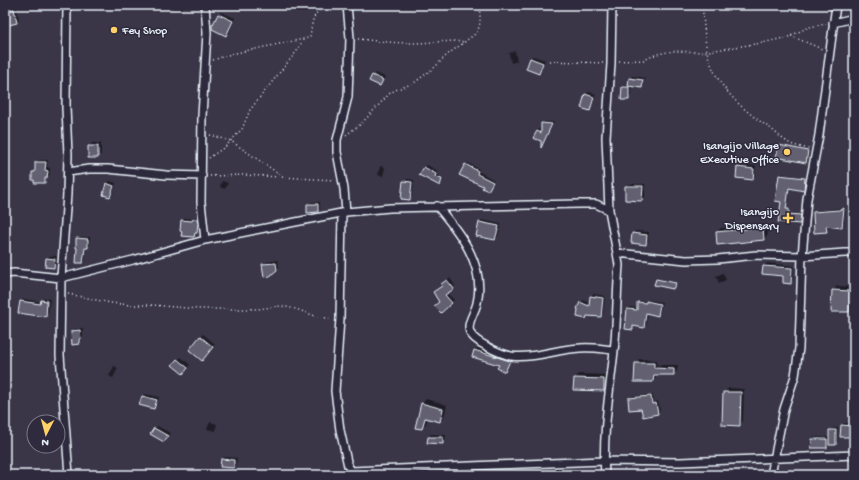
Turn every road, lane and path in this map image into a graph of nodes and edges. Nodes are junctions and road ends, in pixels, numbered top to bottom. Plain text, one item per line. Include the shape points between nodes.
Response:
1 (67, 5) edge
2 (204, 5) edge
3 (329, 5) edge
4 (347, 5) edge
5 (480, 5) edge
6 (612, 5) edge
7 (702, 5) edge
8 (836, 5) edge
9 (854, 18) edge
10 (833, 23) junction
11 (791, 36) junction
12 (350, 38) junction
13 (303, 40) junction
14 (466, 42) junction
15 (707, 51) junction
16 (830, 53) junction
17 (550, 61) dead end
18 (611, 62) junction
19 (205, 64) junction
20 (202, 129) junction
21 (337, 140) junction
22 (231, 142) junction
23 (816, 151) junction
24 (202, 162) junction
25 (68, 172) junction
26 (202, 176) junction
27 (284, 177) junction
28 (342, 180) junction
29 (609, 198) junction
30 (596, 204) junction
31 (437, 206) junction
32 (609, 210) junction
33 (344, 213) junction
34 (205, 240) junction
35 (618, 253) junction
36 (854, 253) edge
37 (802, 256) junction
38 (5, 274) edge
39 (61, 278) junction
40 (61, 293) junction
41 (340, 319) junction
42 (614, 350) junction
43 (854, 455) edge
44 (774, 458) junction
45 (604, 461) junction
46 (353, 473) edge
47 (69, 475) edge
48 (605, 475) edge
49 (771, 475) edge

1 - 25 street
2 - 19 street via 207,33
3 - 13 path via 313,17 310,36
4 - 12 street
5 - 14 path via 478,31
6 - 18 street
7 - 15 path
8 - 10 street
9 - 10 street
10 - 11 path via 809,27
10 - 16 street
11 - 15 path
11 - 16 path
12 - 14 path via 395,43 448,40
12 - 21 street via 348,97
13 - 19 path via 231,54
13 - 22 path via 250,110 242,129
14 - 21 path via 447,54 414,83 389,94 361,124
15 - 18 path via 674,51 657,54 644,60
15 - 23 path via 720,83 751,115 790,144
16 - 23 street
17 - 18 path
18 - 29 street via 606,137
19 - 20 street
20 - 22 path via 211,137
20 - 24 street
21 - 28 street
22 - 24 path
22 - 27 path
23 - 37 street via 807,198
24 - 26 street
25 - 26 street via 108,169
25 - 39 street
26 - 27 path
26 - 34 street via 201,202
27 - 28 path
28 - 33 street
29 - 30 street via 601,204
29 - 32 street
30 - 31 street
30 - 32 street
31 - 33 street
31 - 42 street via 469,248 474,264 480,290 469,327 476,341 509,356 522,357 580,348
32 - 35 street
33 - 34 street
33 - 41 street
34 - 39 street
35 - 37 street via 686,260 756,255
35 - 42 street
36 - 37 street
37 - 44 street via 799,348
38 - 39 street
39 - 40 street
40 - 41 path via 130,306 232,310 281,306 315,316
40 - 47 street via 60,355
41 - 46 street via 335,391 340,430 348,466
42 - 45 street
43 - 44 street
44 - 45 street via 680,462
44 - 49 street
45 - 46 street
45 - 48 street

